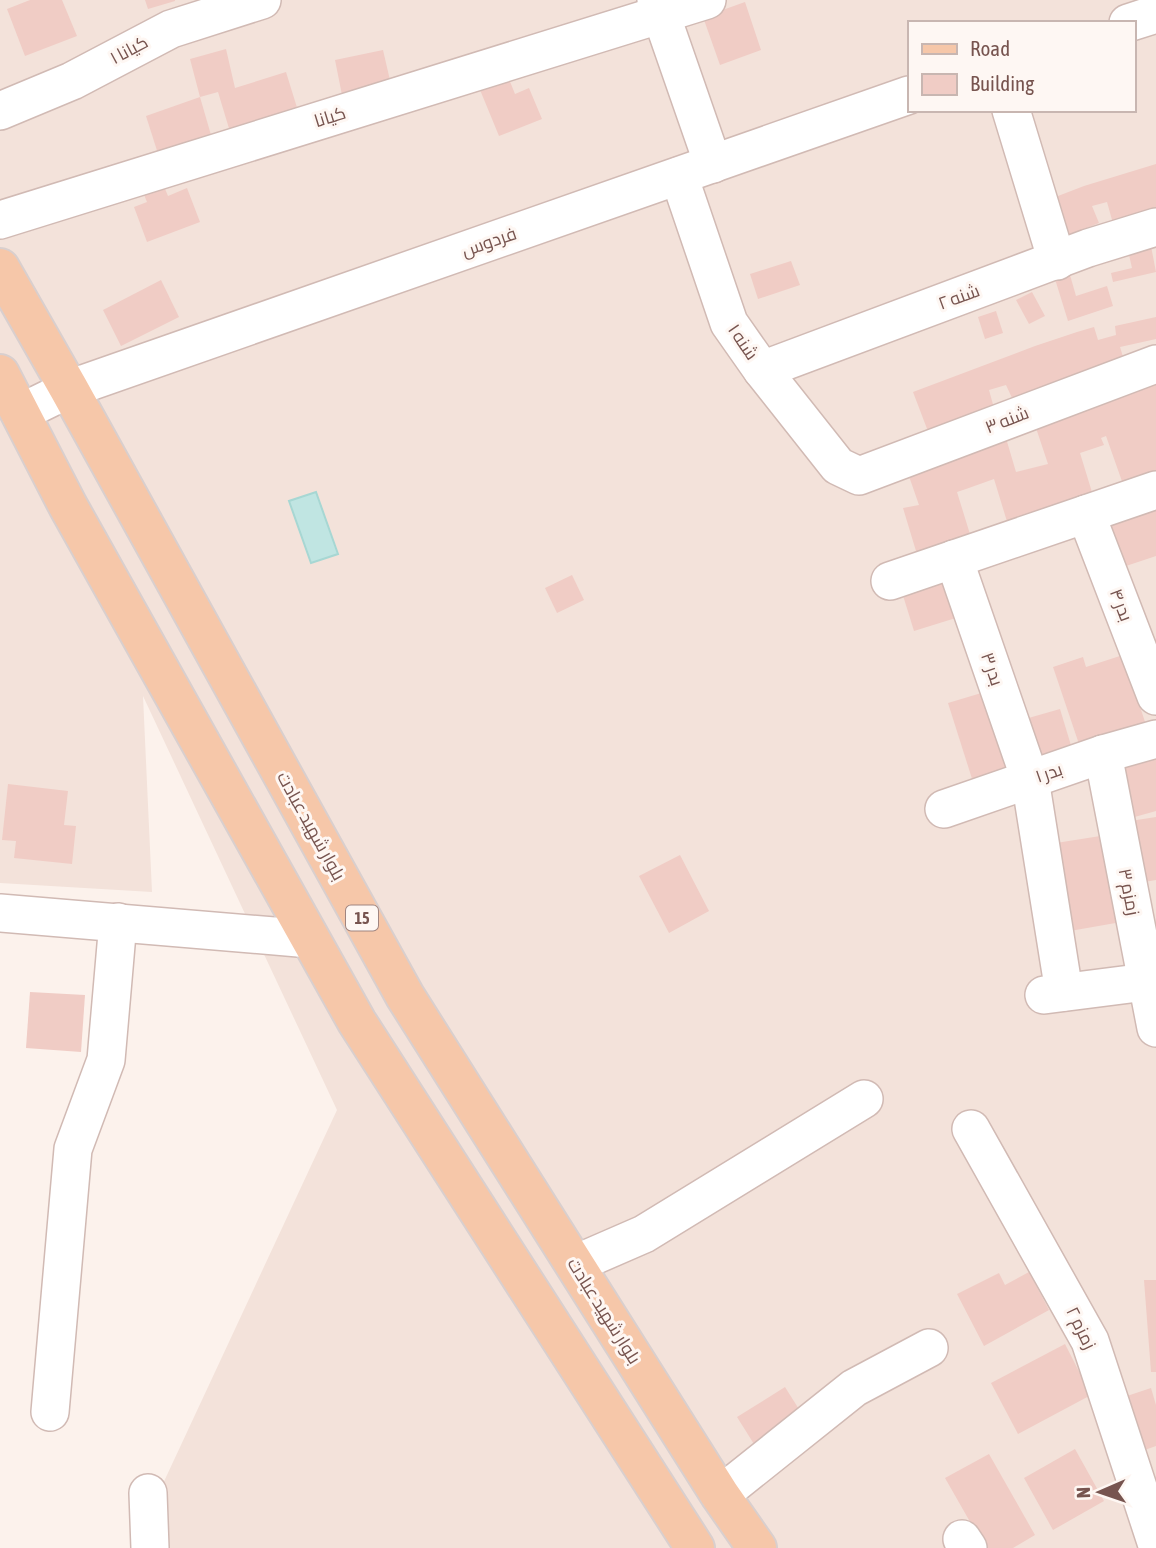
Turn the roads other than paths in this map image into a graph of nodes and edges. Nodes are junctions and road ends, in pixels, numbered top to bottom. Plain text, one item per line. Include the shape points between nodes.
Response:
1 (262, 0) edge
2 (707, 0) edge
3 (658, 7) edge
4 (1156, 14) edge
5 (1134, 21) edge
6 (908, 95) edge
7 (0, 111) edge
8 (1012, 112) edge
9 (696, 170) junction
10 (0, 220) edge
11 (1156, 227) edge
12 (1056, 261) junction
13 (0, 268) edge
14 (1156, 364) edge
15 (762, 370) junction
16 (0, 374) edge
17 (69, 389) junction
18 (20, 413) junction
19 (859, 476) joint
20 (1156, 490) edge
21 (1086, 514) junction
22 (954, 559) junction
23 (890, 581) dead end
24 (1156, 696) edge
25 (1156, 739) edge
26 (1103, 754) junction
27 (1030, 779) junction
28 (944, 809) dead end
29 (0, 913) edge
30 (117, 922) junction
31 (310, 939) junction
32 (1146, 982) junction
33 (405, 996) junction
34 (357, 1022) junction
35 (1156, 1028) edge
36 (864, 1099) dead end
37 (971, 1129) dead end
38 (575, 1264) junction
39 (929, 1348) dead end
40 (50, 1412) dead end
41 (148, 1493) dead end
42 (720, 1495) junction
43 (1156, 1542) edge
44 (150, 1548) edge
45 (695, 1548) edge
46 (757, 1548) edge

1 - 7 street, کیانا ۱ via 172,29 72,81
2 - 3 street, کیانا
3 - 9 street, شنه ۱
3 - 10 street, کیانا
4 - 5 street
6 - 9 street, فردوس
8 - 12 street
9 - 15 street, شنه ۱ via 729,323
9 - 17 street, فردوس
11 - 12 street, شنه ۲
12 - 15 street, شنه ۲
13 - 17 main road, بلوار شهید عبادت / 15
14 - 19 street, شنه ۳
15 - 19 street, شنه ۱ via 838,466
16 - 18 main road
17 - 18 street, فردوس
17 - 33 main road, بلوار شهید عبادت / 15
18 - 31 main road
20 - 21 street
21 - 22 street
21 - 24 street, بدر ۴
22 - 23 street
22 - 27 street, بدر ۳
25 - 26 street, بدر ۱
26 - 27 street, بدر ۱
26 - 32 street, زمزم ۳
27 - 28 street, بدر ۱
27 - 32 street, بدر ۳ via 1054,994
29 - 30 street
30 - 31 street
30 - 40 street via 106,1060 73,1149
31 - 34 main road
32 - 35 street, زمزم ۳
33 - 34 main road
33 - 38 main road, بلوار شهید عبادت / 15
34 - 45 main road
36 - 38 street via 644,1234
37 - 43 street, زمزم ۲ via 1090,1341
38 - 42 main road, بلوار شهید عبادت / 15
39 - 42 street via 854,1388
41 - 44 street
42 - 46 main road, بلوار شهید عبادت / 15

